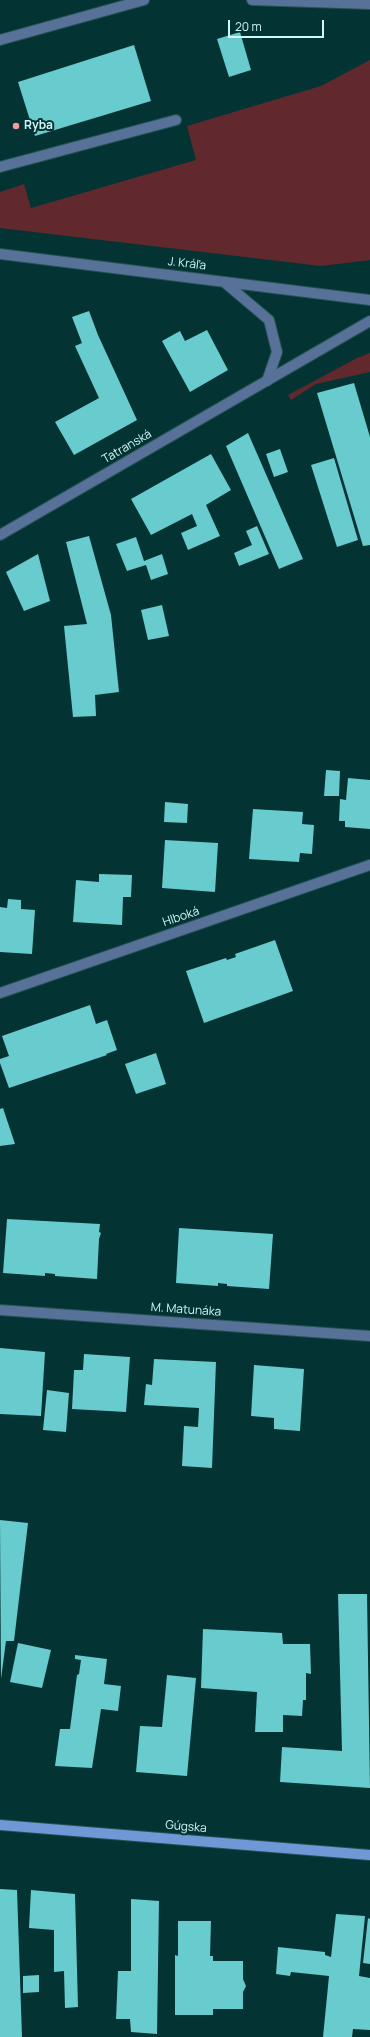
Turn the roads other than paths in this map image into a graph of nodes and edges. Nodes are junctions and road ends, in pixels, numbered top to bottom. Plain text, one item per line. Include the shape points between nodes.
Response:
1 (144, 0) edge
2 (252, 0) edge
3 (370, 4) edge
4 (0, 40) edge
5 (176, 120) dead end
6 (0, 167) edge
7 (0, 254) edge
8 (224, 282) junction
9 (370, 300) edge
10 (370, 321) edge
11 (267, 381) junction
12 (0, 535) edge
13 (370, 865) edge
14 (0, 993) edge
15 (0, 1310) edge
16 (370, 1336) edge
17 (0, 1825) edge
18 (370, 1856) edge

1 - 4 street
2 - 3 street
5 - 6 street
7 - 8 street, J. Kráľa
8 - 9 street, J. Kráľa
8 - 11 street via 270,320 277,352
10 - 11 street, Tatranská
11 - 12 street, Tatranská
13 - 14 street, Hlboká
15 - 16 street, M. Matunáka
17 - 18 main road, Gúgska

